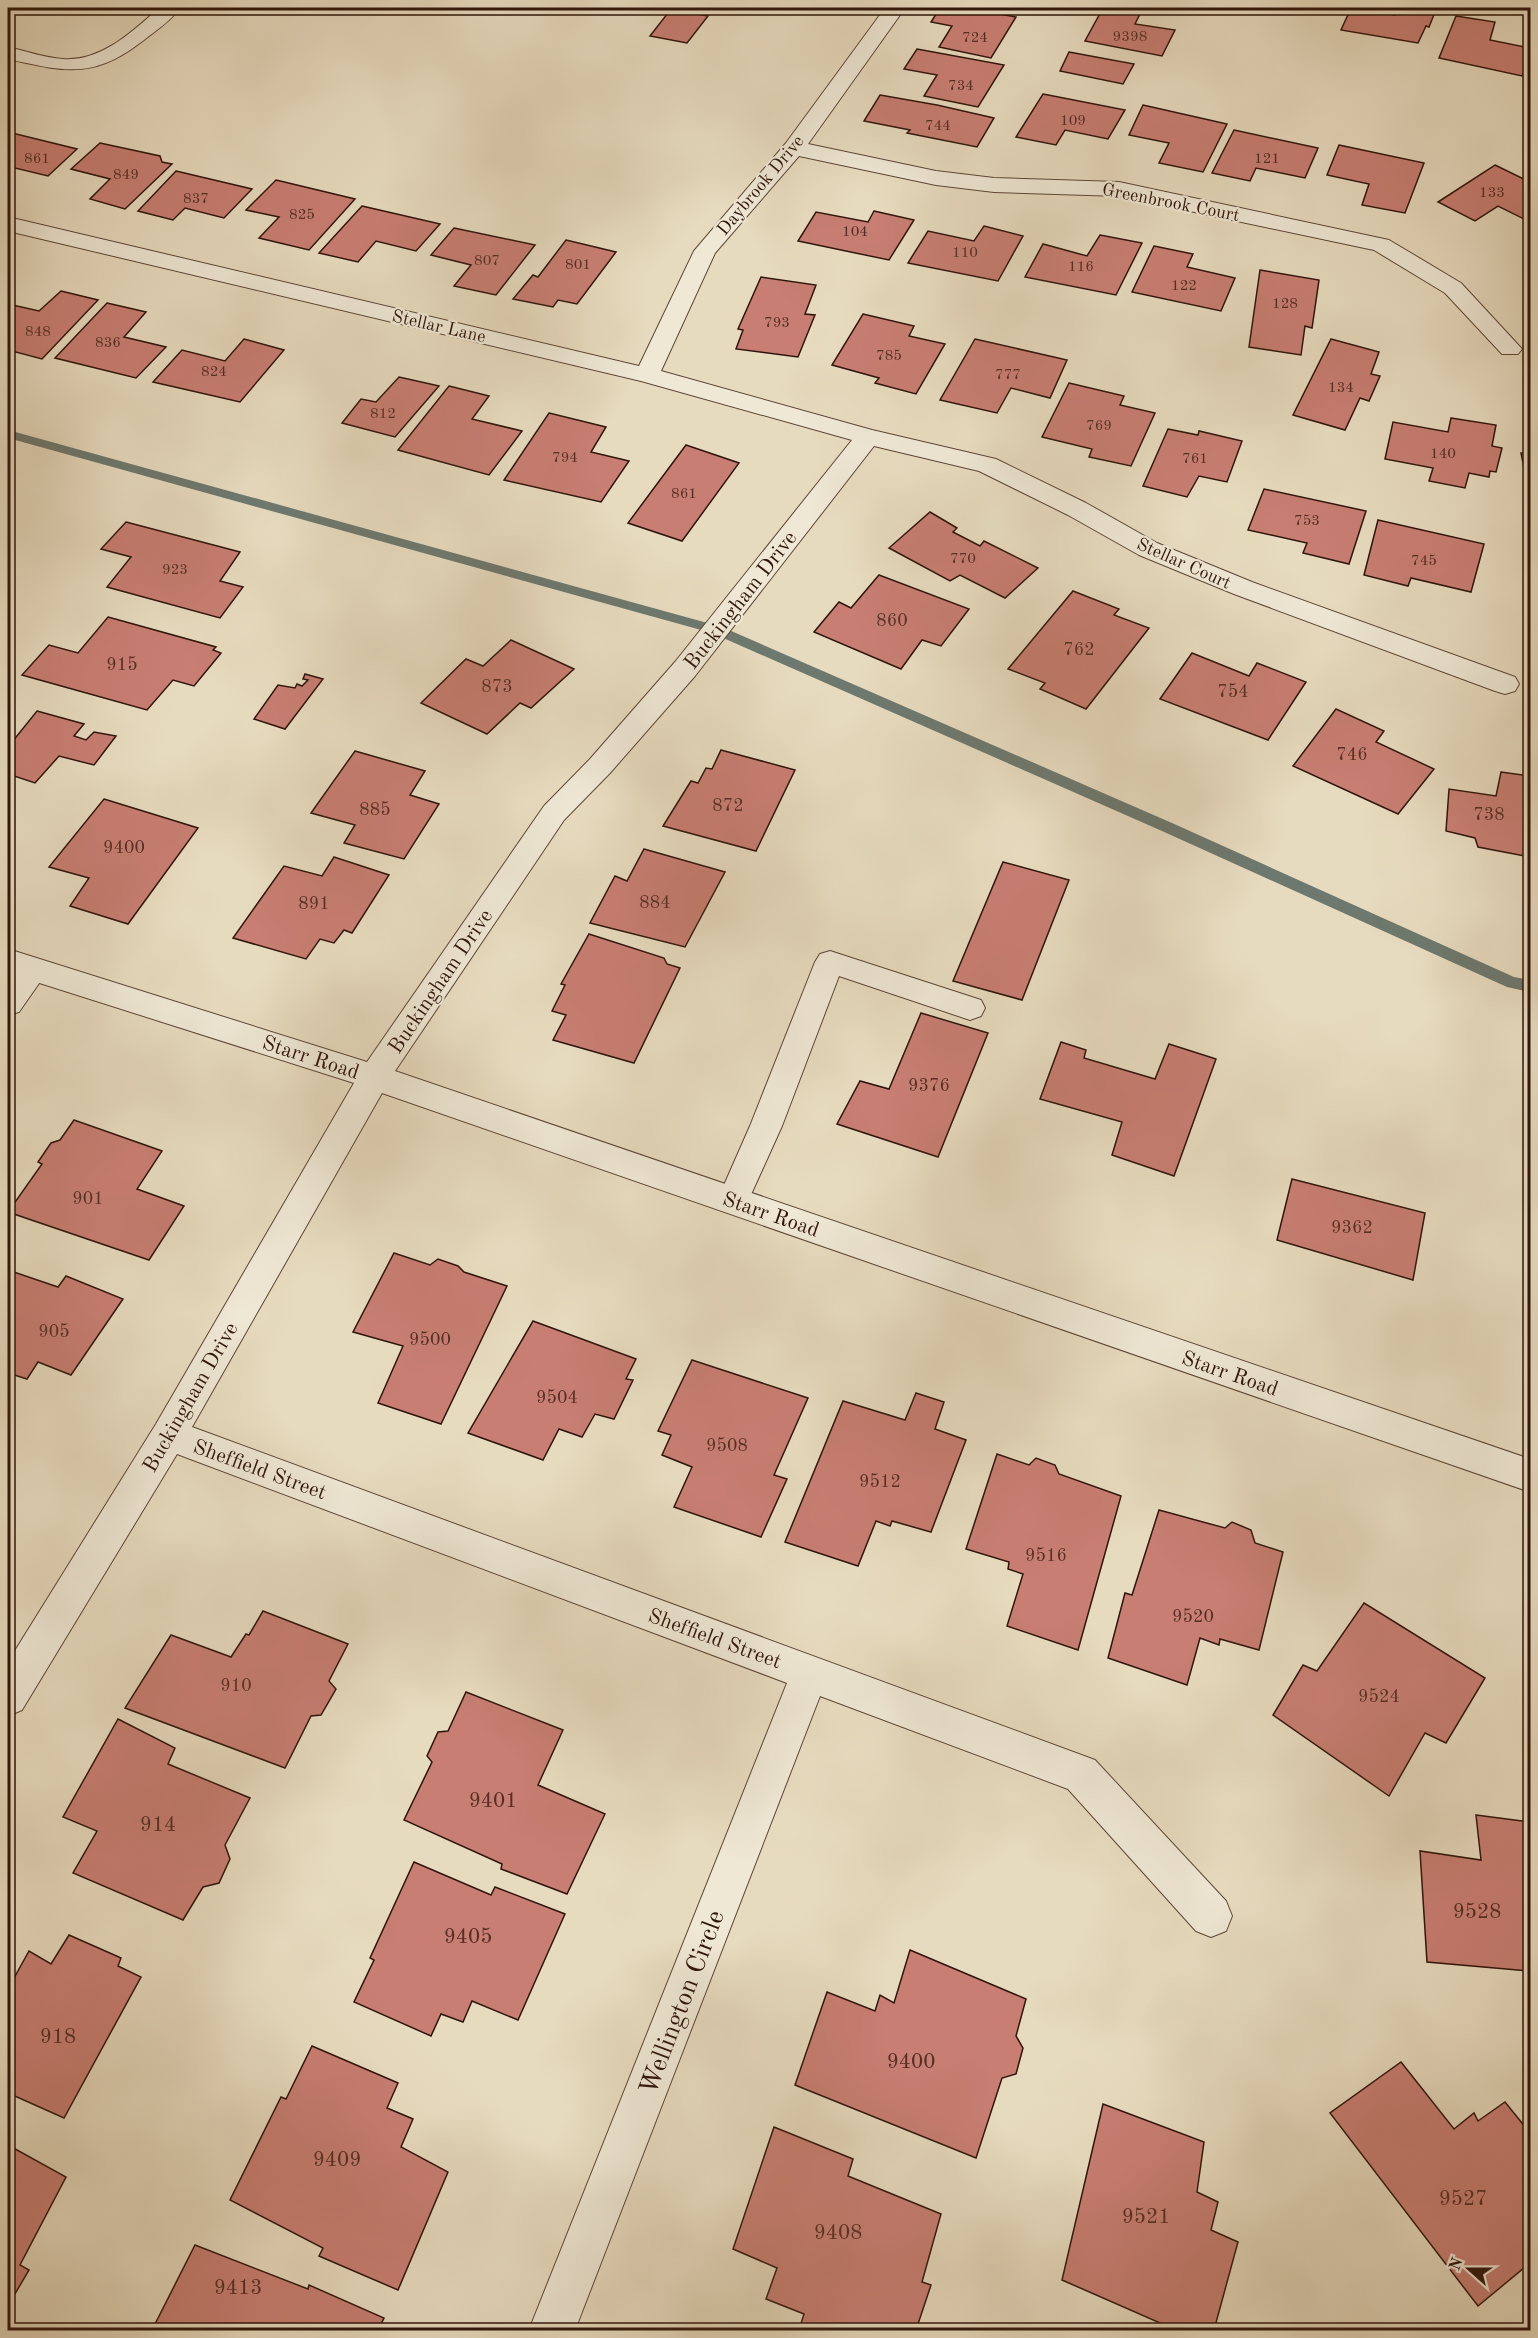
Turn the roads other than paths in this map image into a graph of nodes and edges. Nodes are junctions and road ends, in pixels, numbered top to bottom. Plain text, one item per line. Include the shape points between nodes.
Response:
1 (170, 8) edge
2 (895, 8) edge
3 (8, 53) edge
4 (794, 148) junction
5 (8, 224) edge
6 (1510, 349) dead end
7 (647, 375) junction
8 (868, 437) junction
9 (1505, 684) dead end
10 (21, 965) edge
11 (8, 1004) edge
12 (970, 1008) dead end
13 (374, 1077) junction
14 (733, 1201) junction
15 (169, 1435) junction
16 (1530, 1476) edge
17 (810, 1673) junction
18 (8, 1697) edge
19 (1211, 1916) dead end
20 (552, 2331) edge

1 - 3 lane via 138,38 104,58 65,65
2 - 4 street, Daybrook Drive
4 - 6 street, Greenbrook Court via 936,178 994,185 1119,189 1381,246 1453,288
4 - 7 street, Daybrook Drive via 705,251
5 - 7 street, Stellar Lane
7 - 8 street, Stellar Lane
8 - 9 street, Stellar Court via 987,465 1159,553
8 - 13 street, Buckingham Drive via 686,669 554,813
10 - 11 lane
10 - 13 street, Starr Road
12 - 14 lane via 830,962
13 - 14 street, Starr Road
13 - 15 street, Buckingham Drive
14 - 16 street, Starr Road
15 - 17 street, Sheffield Street
15 - 18 street, Buckingham Drive
17 - 19 street, Sheffield Street via 1081,1773
17 - 20 street, Wellington Circle

